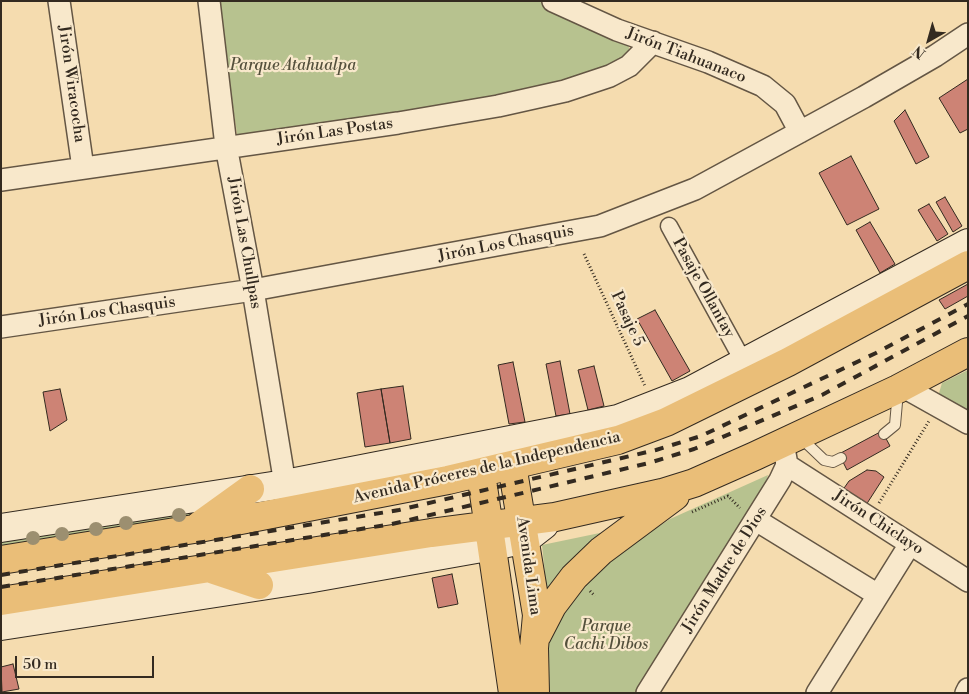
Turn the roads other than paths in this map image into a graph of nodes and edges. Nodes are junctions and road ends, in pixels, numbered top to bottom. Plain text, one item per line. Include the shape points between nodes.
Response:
1 (59, 1) edge
2 (209, 1) edge
3 (553, 1) edge
4 (968, 34) edge
5 (653, 42) junction
6 (800, 132) junction
7 (226, 146) junction
8 (83, 168) junction
9 (1, 180) edge
10 (669, 226) dead end
11 (968, 243) edge
12 (968, 266) edge
13 (253, 290) junction
14 (1, 327) edge
15 (737, 350) dead end
16 (968, 352) edge
17 (900, 388) junction
18 (968, 423) edge
19 (884, 434) dead end
20 (790, 448) junction
21 (510, 453) junction
22 (841, 458) dead end
23 (480, 460) junction
24 (694, 483) junction
25 (285, 484) junction
26 (250, 489) junction
27 (756, 520) junction
28 (1, 528) edge
29 (194, 529) junction
30 (524, 529) junction
31 (491, 535) junction
32 (910, 544) junction
33 (1, 560) edge
34 (210, 568) junction
35 (968, 581) edge
36 (259, 585) junction
37 (878, 595) junction
38 (1, 601) edge
39 (1, 626) edge
40 (534, 641) junction
41 (968, 689) edge
42 (513, 693) edge
43 (535, 693) edge
44 (647, 693) edge
45 (817, 693) edge
46 (966, 693) edge

1 - 8 street, Jirón Wiracocha
2 - 7 street, Jirón Las Chullpas
3 - 5 street, Jirón Tiahuanaco via 617,30
4 - 6 street, Jirón Los Chasquis
5 - 6 street, Jirón Tiahuanaco via 763,86 785,104
5 - 7 street, Jirón Las Postas via 629,66 565,91 398,123
6 - 13 street, Jirón Los Chasquis via 695,189 600,226
7 - 8 street, Jirón Las Postas
7 - 13 street, Jirón Las Chullpas
8 - 9 street, Jirón Las Postas
10 - 15 street, Pasaje Ollantay
11 - 21 main road, Avenida Próceres de la Independencia via 668,400
12 - 21 main road, Avenida Próceres de la Independencia via 788,362 666,422 618,440
13 - 14 street, Jirón Los Chasquis
13 - 25 street, Jirón Las Chullpas
16 - 17 main road
17 - 18 street
17 - 19 lane via 895,425
17 - 20 main road
20 - 22 lane via 833,462
20 - 24 main road
20 - 27 street, Jirón Madre de Dios
20 - 32 street, Jirón Chiclayo via 870,518
21 - 23 main road, Avenida Próceres de la Independencia
21 - 30 main road, Avenida Lima
23 - 25 main road, Avenida Próceres de la Independencia
23 - 29 main road, Avenida Próceres de la Independencia
23 - 31 main road, Avenida Lima
24 - 30 main road via 555,517
24 - 40 main road via 601,551 574,577 552,606
25 - 26 main road, Avenida Próceres de la Independencia
26 - 28 main road, Avenida Próceres de la Independencia
26 - 29 main road
27 - 37 street
27 - 44 street, Jirón Madre de Dios
29 - 33 main road, Avenida Próceres de la Independencia
30 - 31 main road
30 - 40 main road, Avenida Lima via 537,615
31 - 34 main road
31 - 36 main road
31 - 42 main road, Avenida Lima
32 - 35 street, Jirón Chiclayo
32 - 37 street
34 - 36 main road
34 - 38 main road
36 - 39 main road
37 - 45 street
40 - 43 main road, Avenida Lima
41 - 46 street

